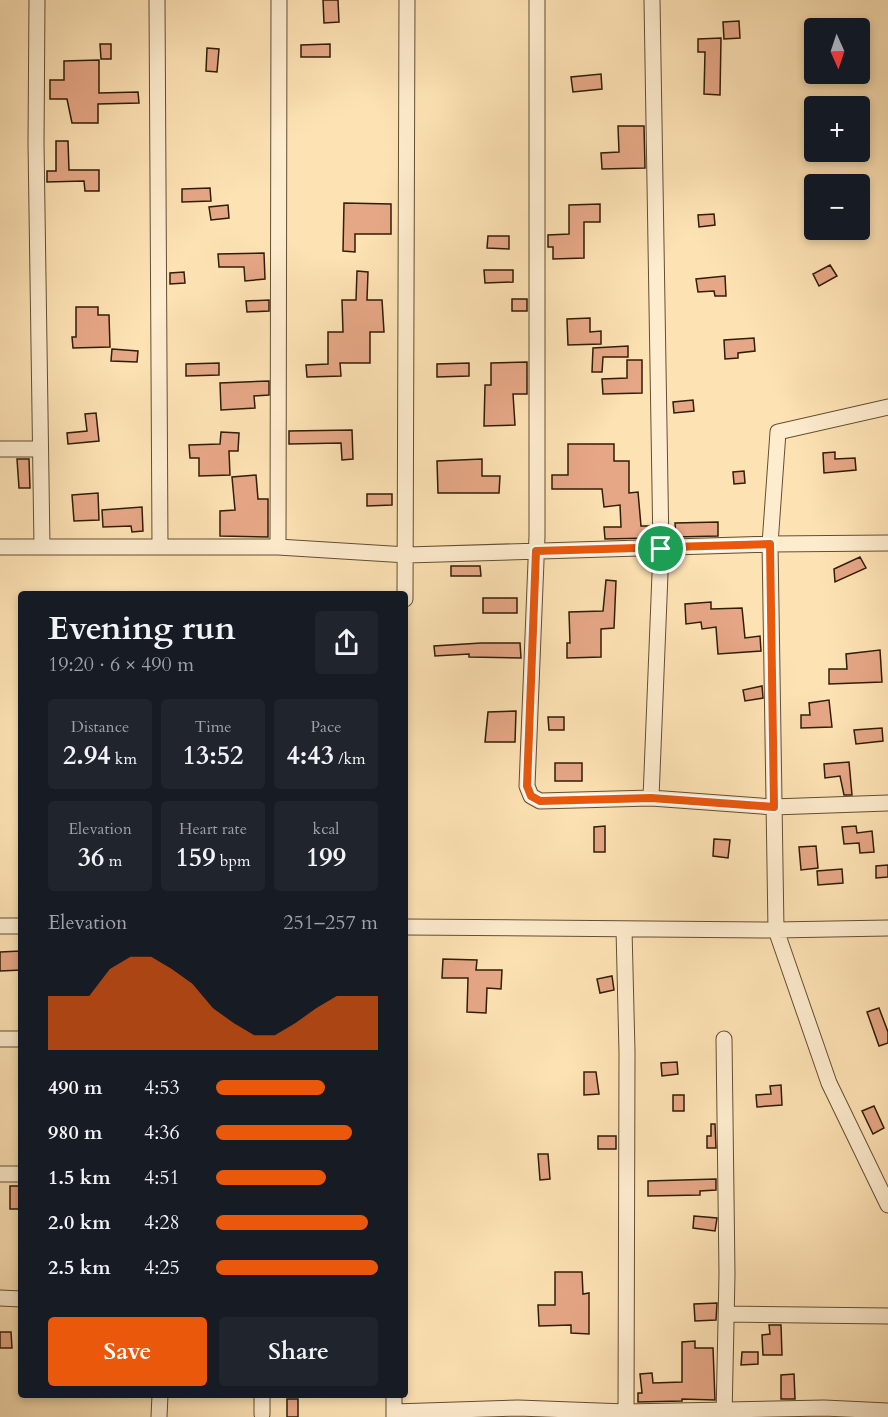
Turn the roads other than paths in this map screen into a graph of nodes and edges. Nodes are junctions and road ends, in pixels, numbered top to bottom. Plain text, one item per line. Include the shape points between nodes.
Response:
1 (37, 0) edge
2 (157, 0) edge
3 (279, 0) edge
4 (407, 0) edge
5 (537, 0) edge
6 (652, 0) edge
7 (888, 407) edge
8 (0, 449) edge
9 (40, 449) junction
10 (888, 543) edge
11 (770, 544) junction
12 (0, 547) edge
13 (42, 547) junction
14 (160, 547) junction
15 (278, 547) junction
16 (661, 549) junction
17 (536, 551) junction
18 (407, 555) junction
19 (405, 591) edge
20 (651, 798) junction
21 (888, 803) edge
22 (774, 807) junction
23 (0, 926) edge
24 (18, 926) edge
25 (408, 927) edge
26 (888, 928) edge
27 (624, 929) junction
28 (776, 930) junction
29 (0, 1039) edge
30 (18, 1039) edge
31 (724, 1039) dead end
32 (0, 1174) edge
33 (18, 1174) edge
34 (888, 1205) edge
35 (0, 1298) edge
36 (18, 1299) edge
37 (726, 1314) junction
38 (888, 1316) edge
39 (160, 1398) edge
40 (262, 1398) edge
41 (394, 1398) edge
42 (888, 1411) edge
43 (518, 1413) edge
44 (724, 1413) edge
45 (824, 1413) edge
46 (262, 1414) dead end
47 (394, 1414) edge
48 (626, 1415) edge
49 (159, 1417) edge

1 - 9 street
2 - 14 street
3 - 15 street
4 - 18 street
5 - 17 street
6 - 16 street
7 - 11 street via 778,432
8 - 9 street
9 - 13 street
10 - 11 street
11 - 16 street
11 - 22 street
12 - 13 street
13 - 14 street
14 - 15 street
15 - 18 street
16 - 17 street
16 - 20 street
17 - 18 street
17 - 20 street via 527,786 531,796 540,801
18 - 19 street
20 - 22 street
21 - 22 street
22 - 28 street
23 - 24 street
25 - 27 street
26 - 28 street
27 - 28 street
27 - 48 street
28 - 34 street via 830,1083
29 - 30 street
31 - 37 street
32 - 33 street
35 - 36 street
37 - 38 street
37 - 44 street
39 - 49 street
40 - 46 street
41 - 47 street
42 - 45 street
43 - 47 street
43 - 48 street
44 - 45 street
44 - 48 street

